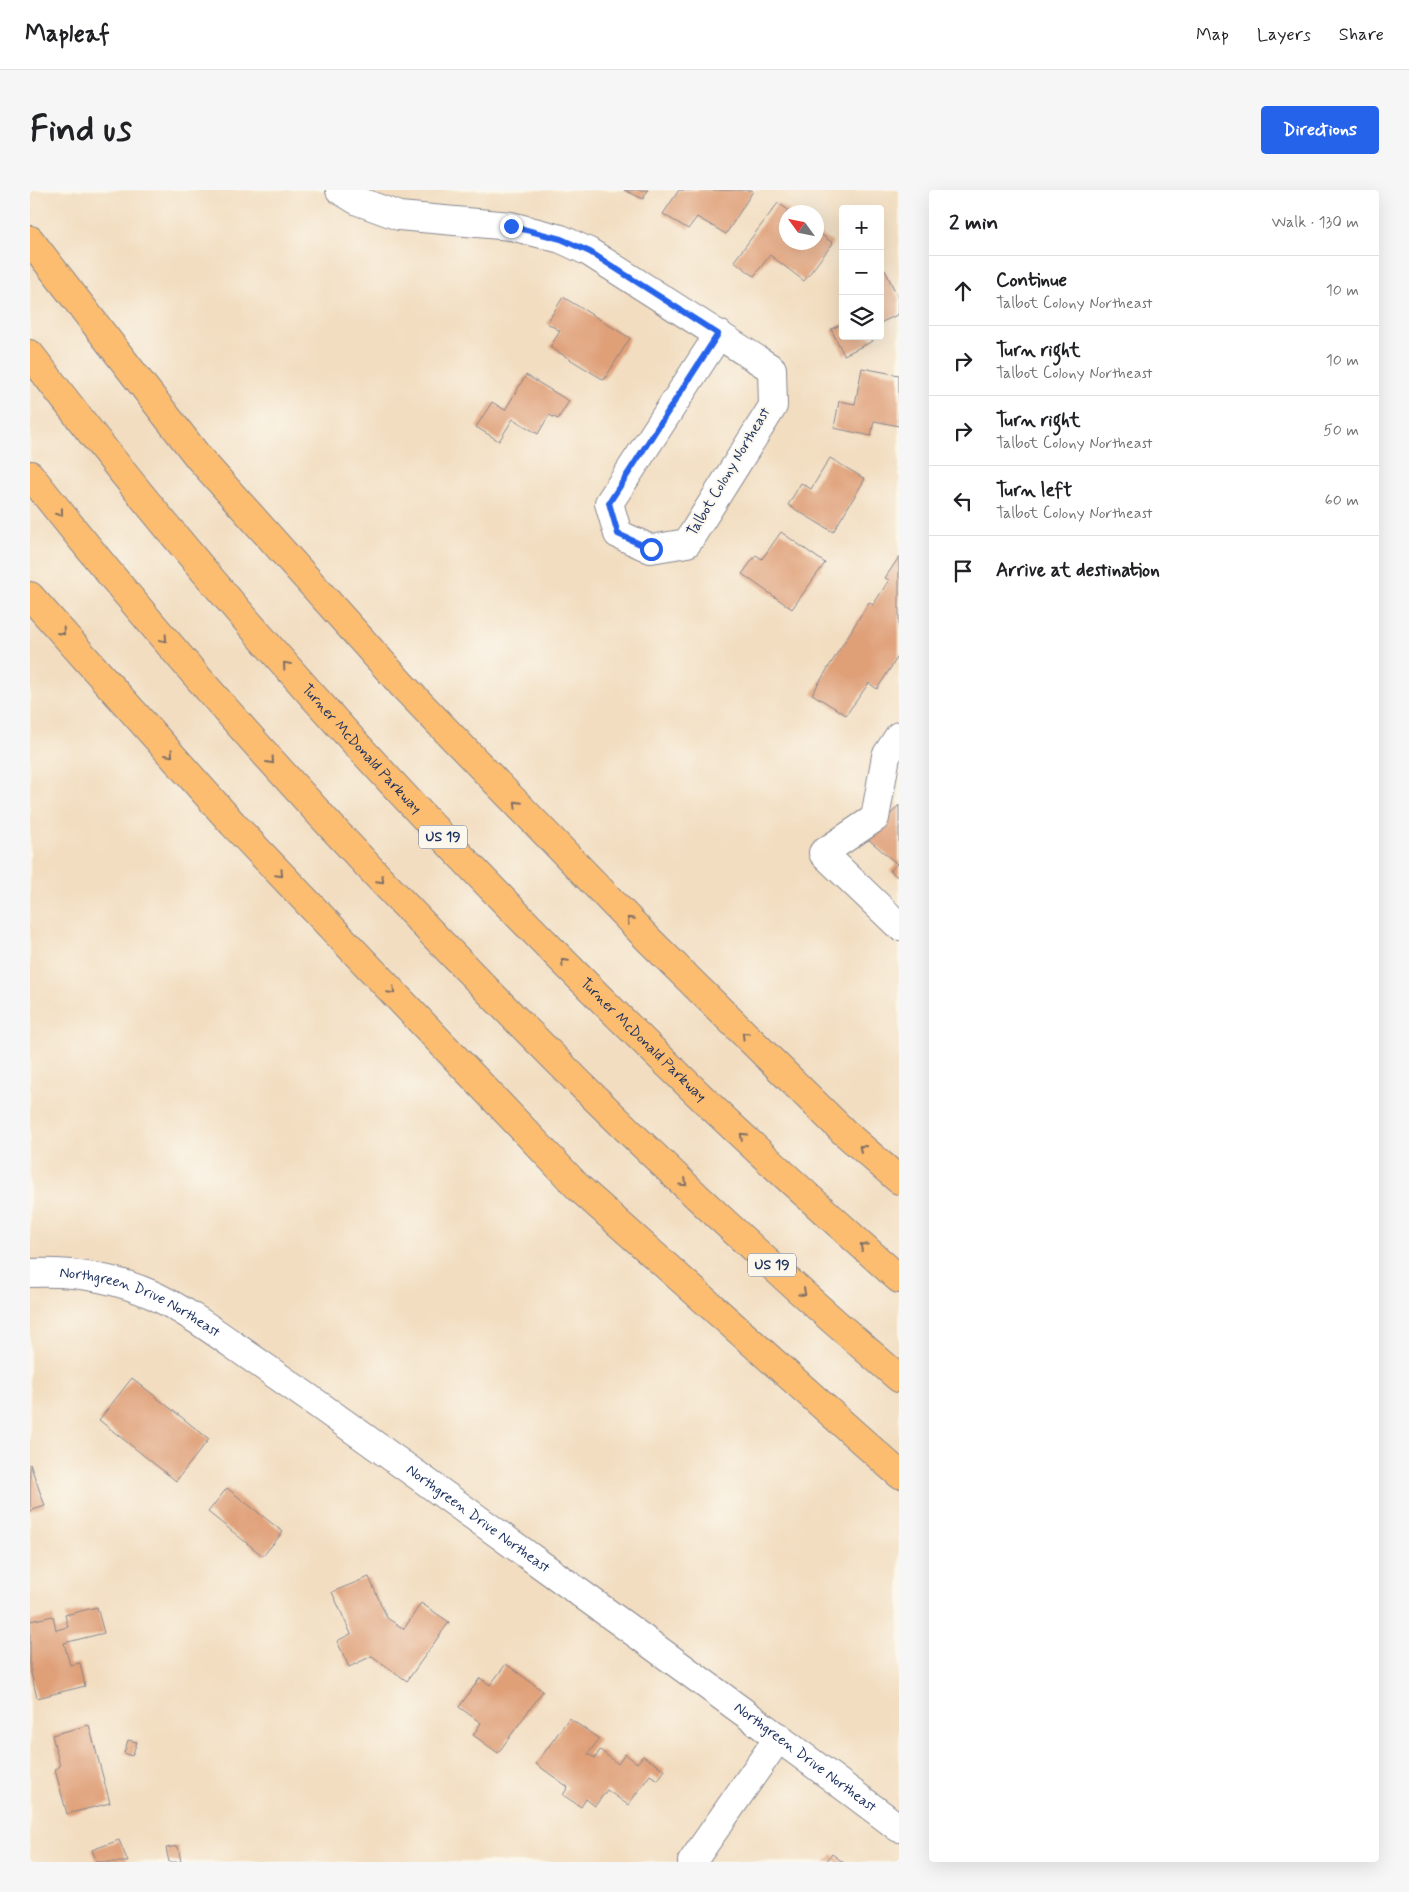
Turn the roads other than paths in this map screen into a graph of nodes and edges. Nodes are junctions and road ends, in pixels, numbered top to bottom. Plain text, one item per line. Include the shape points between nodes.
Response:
1 (340, 190) edge
2 (30, 240) edge
3 (718, 334) junction
4 (30, 354) edge
5 (30, 475) edge
6 (30, 596) edge
7 (899, 736) edge
8 (899, 926) edge
9 (899, 1180) edge
10 (30, 1273) edge
11 (899, 1279) edge
12 (899, 1378) edge
13 (899, 1474) edge
14 (779, 1737) junction
15 (899, 1828) edge
16 (692, 1862) edge

1 - 3 street, Talbot Colony Northeast via 358,201 399,216 511,226 561,239 590,252
9 -> 2 highway via 844,1132 649,940 402,686 200,458
3 - 3 street, Talbot Colony Northeast via 772,369 773,406 687,543 651,549 618,534 609,503
11 -> 4 highway, Turner McDonald Parkway / US 19 via 700,1096 502,899 403,795 212,580
5 -> 12 highway, US 19 via 161,636 253,741 448,951 648,1150
6 -> 13 highway via 233,824 579,1188
7 - 8 street via 886,756 875,818 823,853
10 - 14 street, Northgreen Drive Northeast via 82,1275 120,1284 152,1295 195,1318
14 - 15 street, Northgreen Drive Northeast
14 - 16 street

